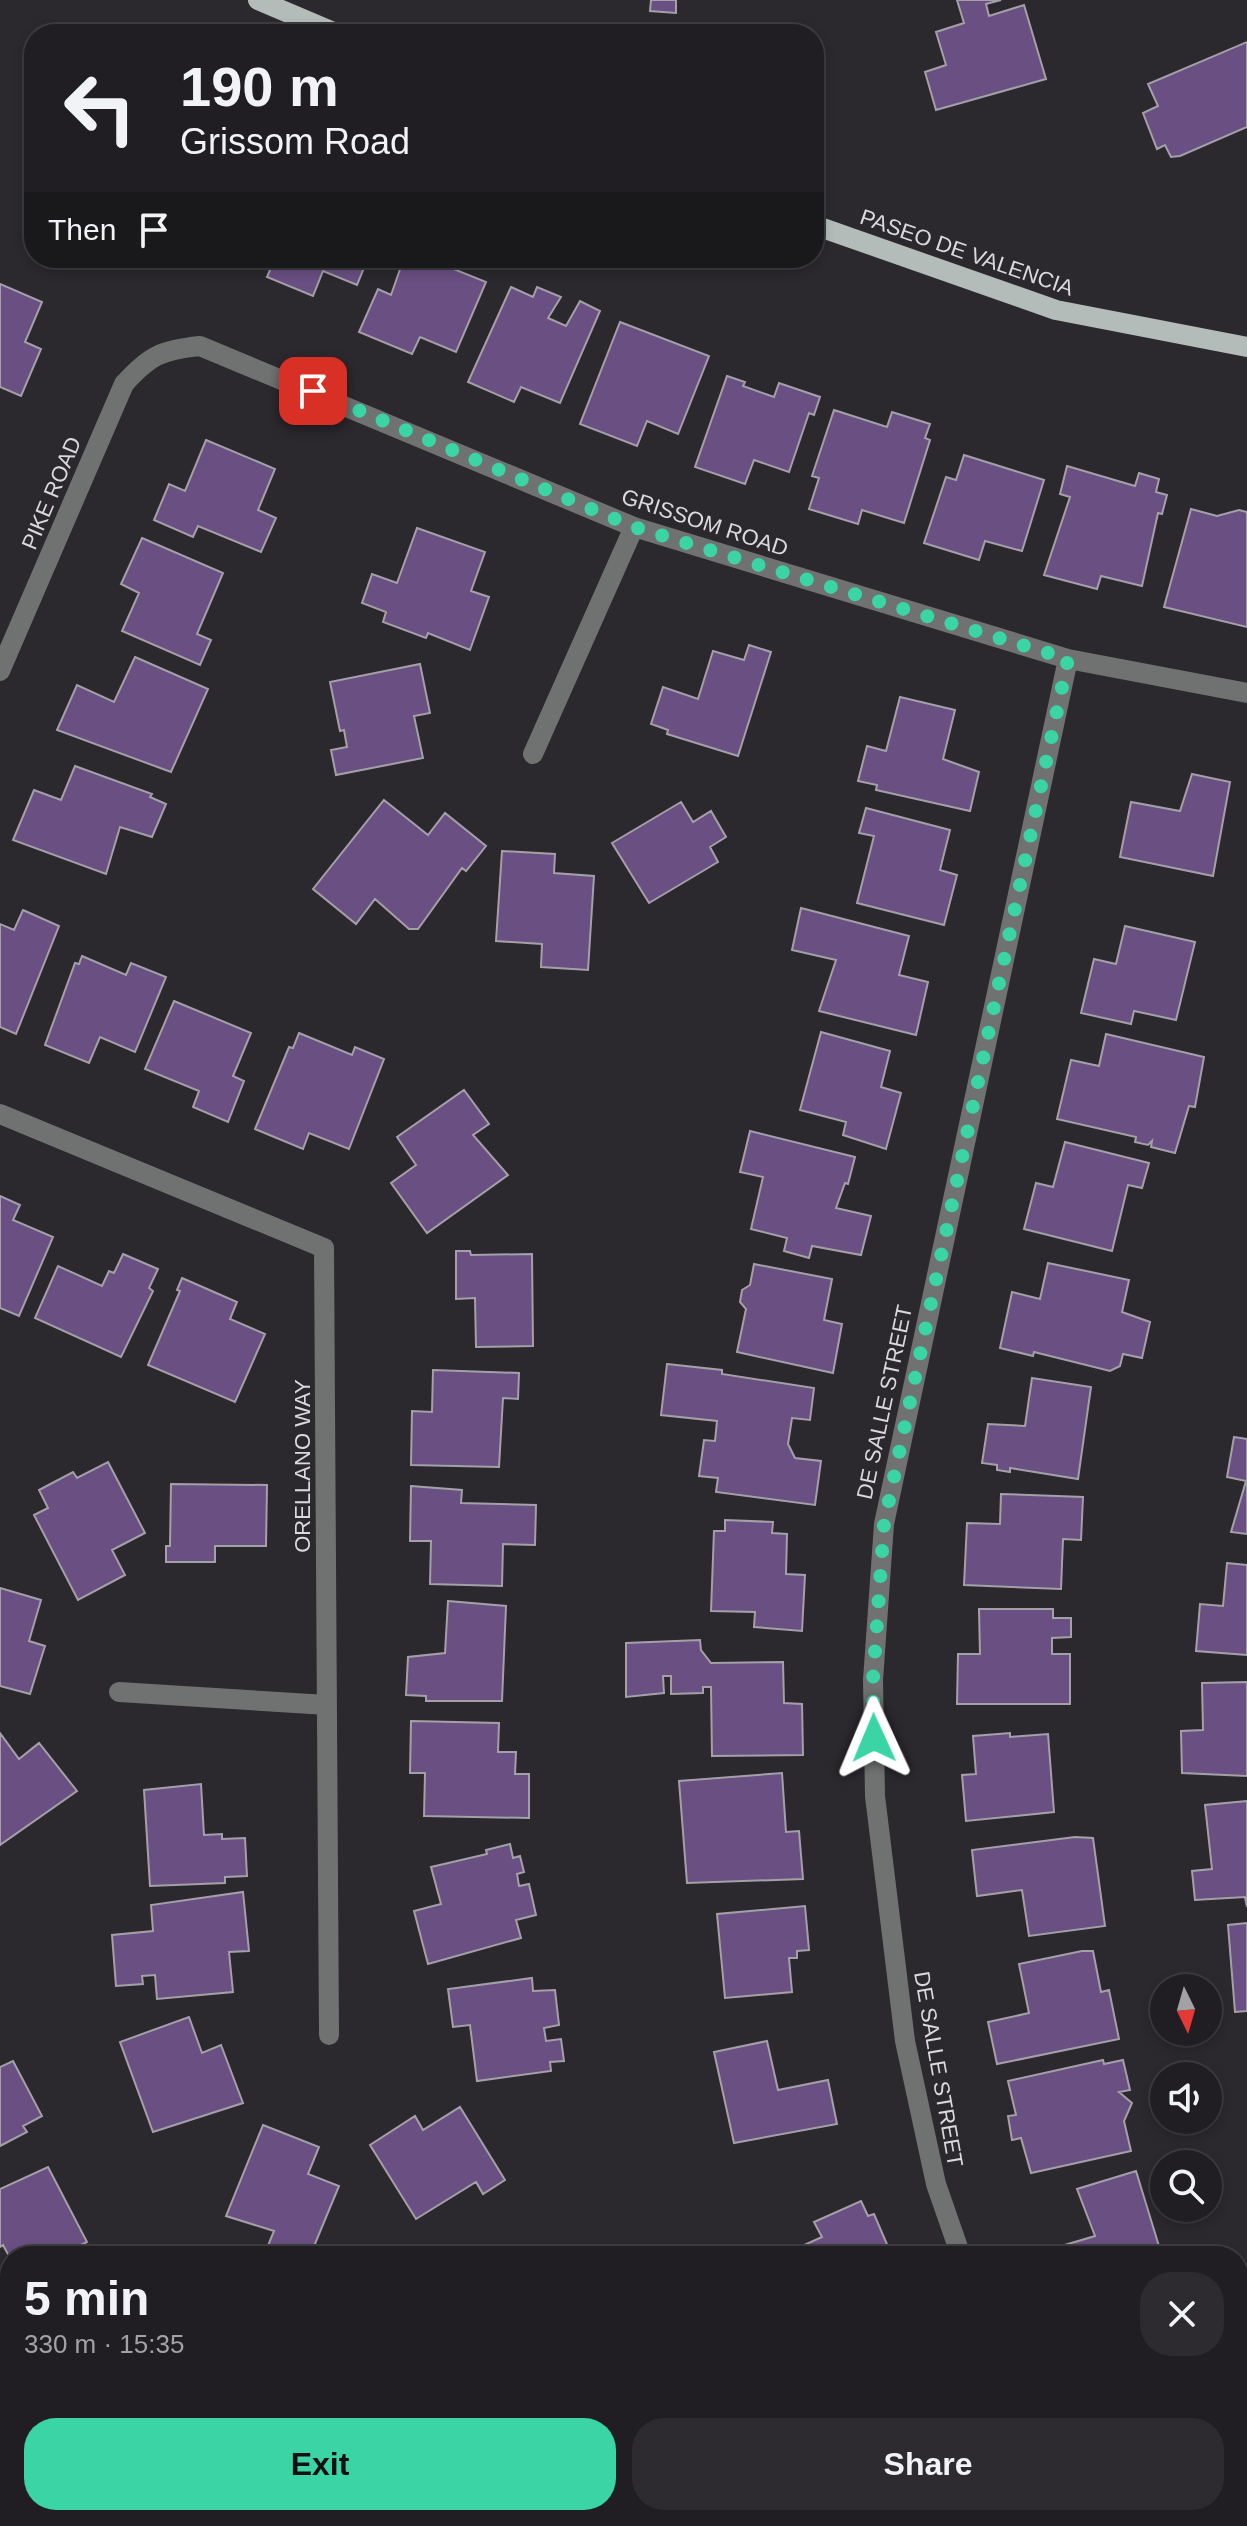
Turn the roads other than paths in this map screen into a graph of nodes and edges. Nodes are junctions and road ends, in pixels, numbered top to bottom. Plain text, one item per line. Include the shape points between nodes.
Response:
1 (258, 0) edge
2 (314, 24) edge
3 (824, 229) edge
4 (1247, 347) edge
5 (166, 350) joint
6 (634, 527) junction
7 (1068, 659) junction
8 (0, 671) edge
9 (1247, 693) edge
10 (533, 754) dead end
11 (0, 1114) edge
12 (119, 1692) dead end
13 (327, 1705) junction
14 (329, 2035) dead end
15 (958, 2246) edge

1 - 2 main road
3 - 4 main road, PASEO DE VALENCIA via 1056,310
5 - 6 street, GRISSOM ROAD via 200,346 225,354
5 - 8 street, PIKE ROAD via 143,363 124,384
6 - 7 street, GRISSOM ROAD
6 - 10 street
7 - 9 street, GRISSOM ROAD
7 - 15 street, DE SALLE STREET via 884,1524 874,1664 875,1796 905,2041 936,2184
11 - 13 street, ORELLANO WAY via 324,1248
12 - 13 street
13 - 14 street, ORELLANO WAY

